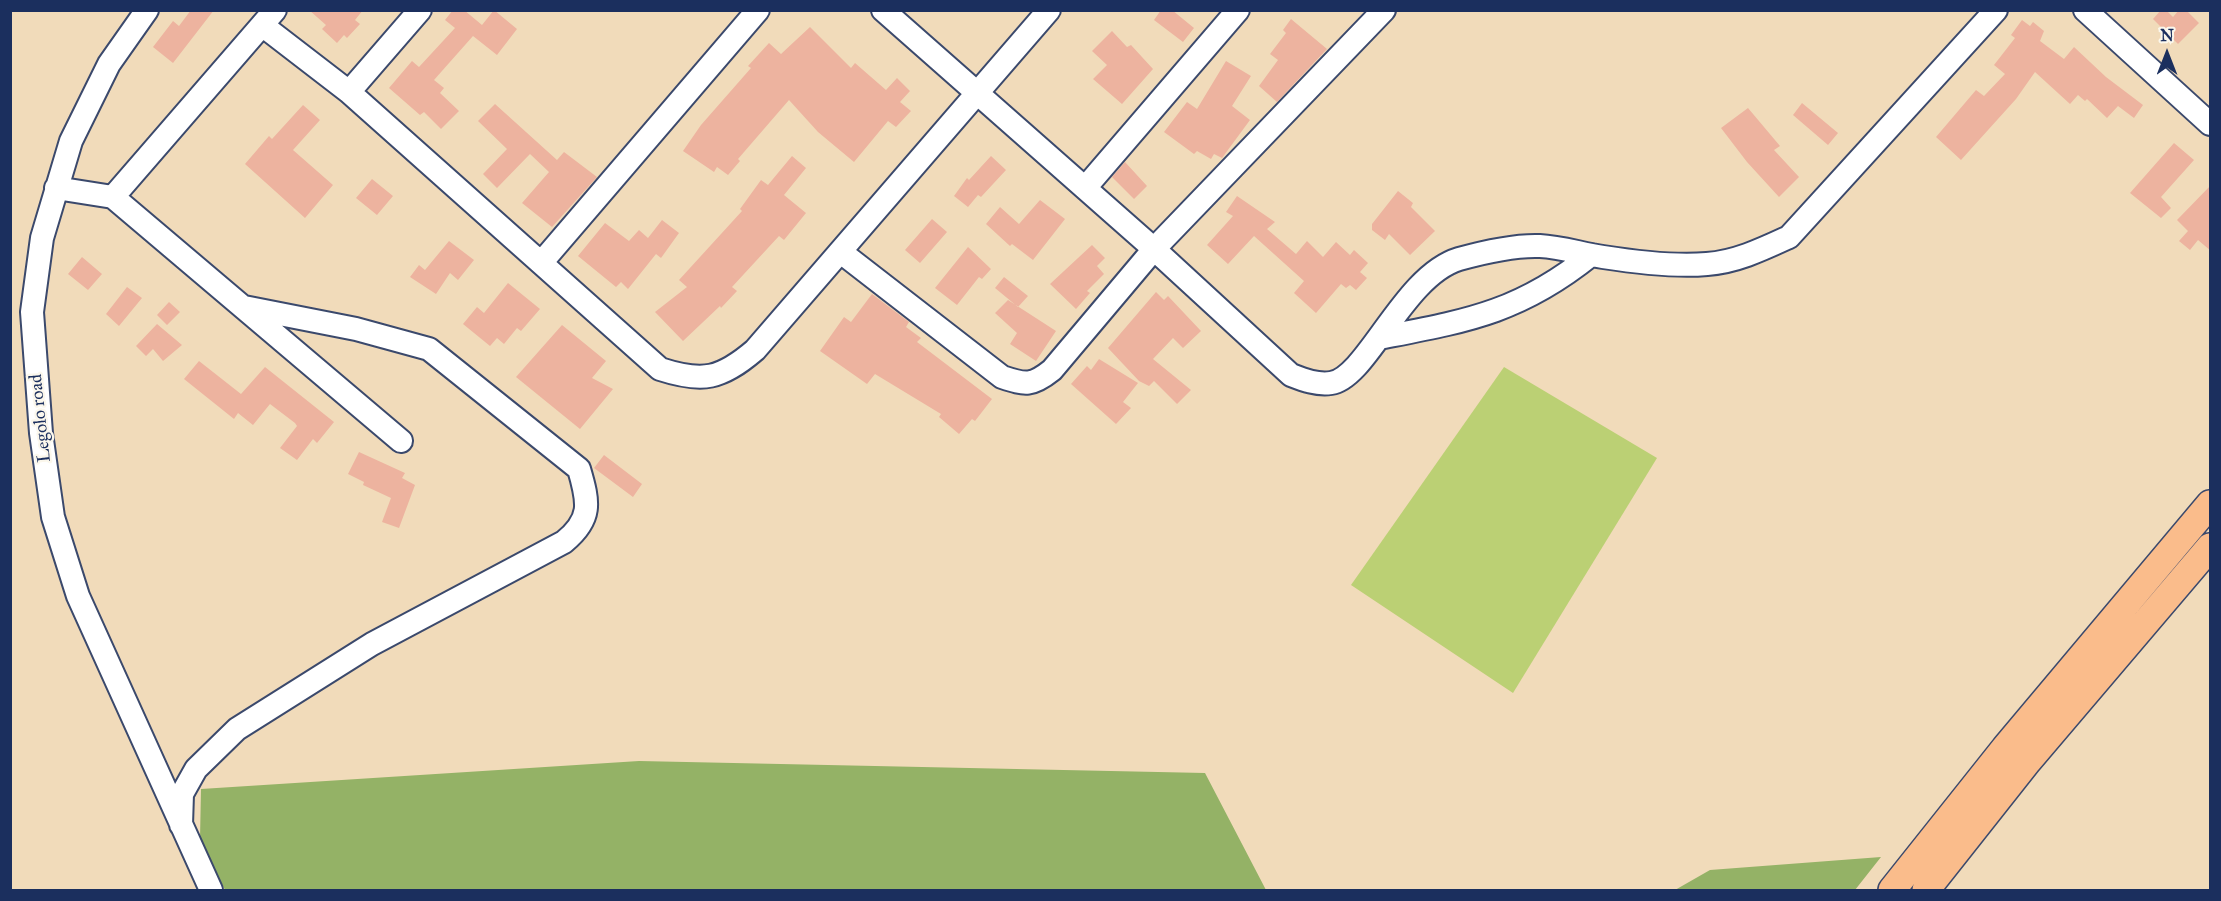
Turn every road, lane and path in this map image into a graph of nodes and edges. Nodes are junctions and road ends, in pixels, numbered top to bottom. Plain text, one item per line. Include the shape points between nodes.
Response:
1 (147, 10) edge
2 (420, 10) edge
3 (758, 10) edge
4 (883, 10) edge
5 (1049, 10) edge
6 (1238, 10) edge
7 (1384, 10) edge
8 (1996, 10) edge
9 (2085, 10) edge
10 (269, 18) edge
11 (349, 92) junction
12 (978, 92) junction
13 (2211, 124) edge
14 (56, 188) junction
15 (1086, 188) junction
16 (113, 196) junction
17 (1154, 249) junction
18 (842, 253) junction
19 (1591, 255) junction
20 (541, 263) junction
21 (244, 307) junction
22 (1379, 338) junction
23 (401, 441) dead end
24 (2211, 504) edge
25 (2211, 546) edge
26 (181, 825) junction
27 (211, 891) edge
28 (1892, 891) edge
29 (1926, 891) edge

1 - 14 street, Legolo road via 109,64 72,141
2 - 11 street
3 - 20 street
4 - 12 street
5 - 12 street
6 - 15 street
7 - 17 street
8 - 19 street via 1789,237 1750,255 1707,264
9 - 13 street
10 - 11 street
10 - 16 street
11 - 20 street
12 - 15 street
12 - 18 street
14 - 16 street
14 - 26 street, Legolo road via 42,238 32,312 41,433 53,517 78,596
15 - 17 street
16 - 21 street
17 - 18 street via 1052,370 1036,382 1020,383 1002,376
17 - 22 street via 1291,375 1315,383 1333,383 1347,376
18 - 20 street via 736,367 711,376 688,378 660,369
19 - 22 street via 1561,279 1521,301 1473,319
19 - 22 street via 1539,246 1456,260 1429,275 1404,301
21 - 23 street
21 - 26 street via 356,329 429,349 579,469 586,512 581,529 564,542 372,644 237,729 196,769 182,794
24 - 28 main road via 2005,748
25 - 29 main road via 2028,761
26 - 27 street, Legolo road

